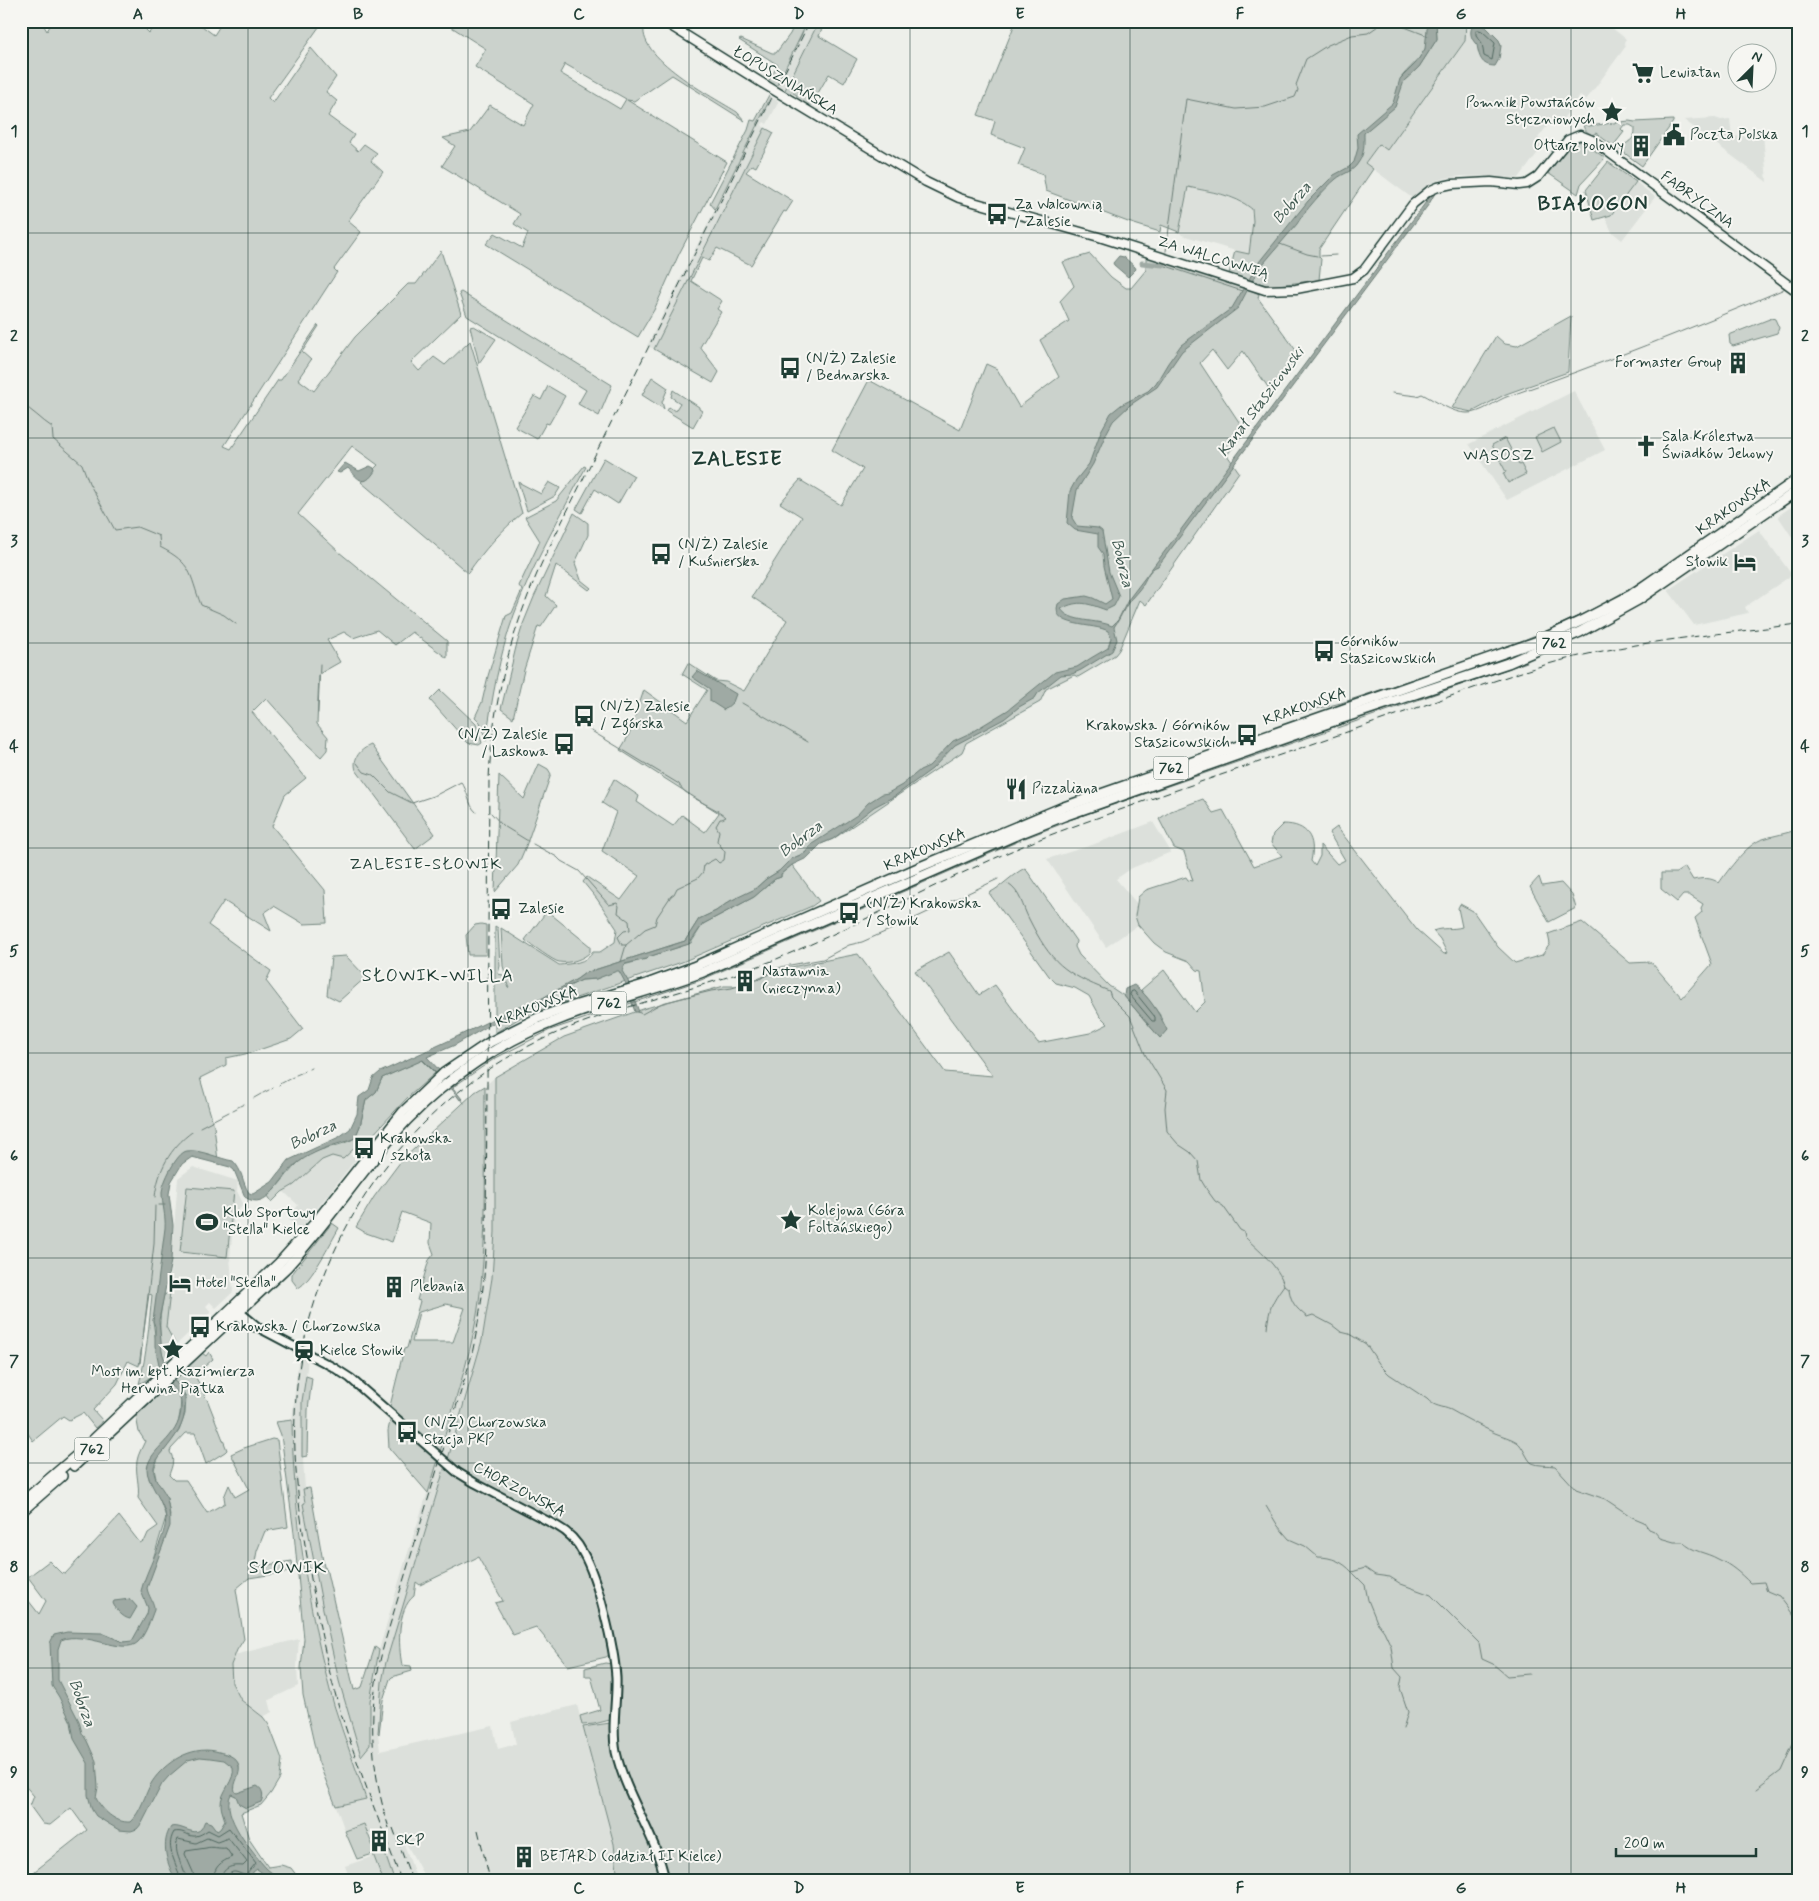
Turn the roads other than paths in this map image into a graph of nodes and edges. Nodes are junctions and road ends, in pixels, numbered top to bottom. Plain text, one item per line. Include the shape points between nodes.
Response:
1 (663, 21) edge
2 (1577, 135) joint
3 (893, 163) joint
4 (1795, 290) edge
5 (1798, 479) edge
6 (1798, 490) edge
7 (237, 1312) junction
8 (159, 1382) junction
9 (21, 1503) edge
10 (21, 1512) edge
11 (665, 1880) edge

1 - 3 main road, ŁOPUSZNIAŃSKA, bridge
2 - 3 main road, ZA WALCOWNIĄ via 1566,141 1538,177 1528,184 1491,182 1448,184 1435,188 1416,201 1356,277 1294,289 1260,289 1099,237 959,198
2 - 4 main road, FABRYCZNA via 1592,140
5 - 7 main road, KRAKOWSKA / 762 via 1631,595 1538,641 1061,808 693,967 557,1011 504,1034 444,1074 403,1112 302,1238
6 - 7 main road, KRAKOWSKA / 762 via 1638,600 1580,632 1508,663 1064,816 703,972 560,1019 515,1039 453,1079 408,1119 312,1240
7 - 8 main road, KRAKOWSKA / 762
7 - 11 street, CHORZOWSKA via 246,1323 342,1373 457,1472 557,1526 577,1543 592,1571 613,1652 616,1752
8 - 9 main road, 762
8 - 10 main road, 762

